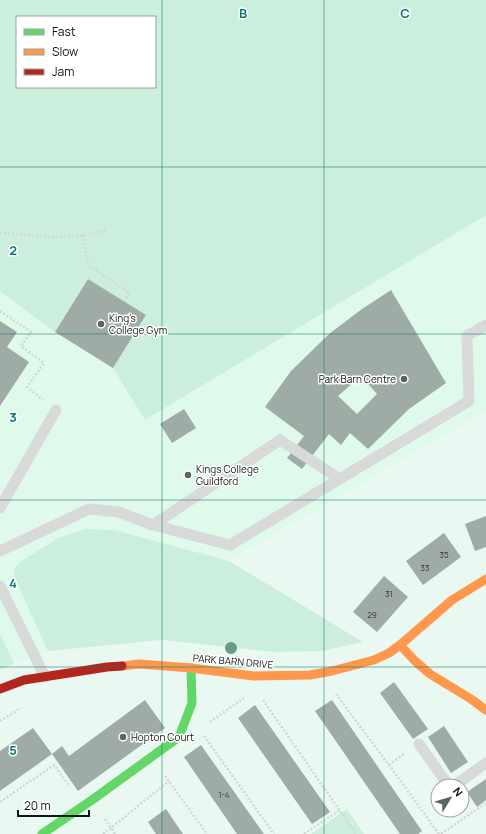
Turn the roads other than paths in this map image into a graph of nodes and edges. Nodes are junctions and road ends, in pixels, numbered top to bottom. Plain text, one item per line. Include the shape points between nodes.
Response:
1 (486, 325) edge
2 (56, 410) road end
3 (340, 479) junction
4 (0, 508) edge
5 (153, 525) junction
6 (0, 551) edge
7 (486, 579) edge
8 (0, 586) edge
9 (400, 645) junction
10 (191, 668) junction
11 (45, 676) junction
12 (0, 689) edge
13 (486, 710) edge
14 (419, 744) dead end
15 (486, 763) edge
16 (443, 778) edge
17 (465, 778) edge
18 (42, 834) edge

1 - 3 lane via 467,336 469,401
2 - 4 lane
3 - 5 lane via 230,545
3 - 5 lane via 280,440
5 - 6 lane via 119,512 90,509
7 - 9 street, PARK BARN DRIVE via 452,600
8 - 11 lane
9 - 10 street, PARK BARN DRIVE via 374,660 310,675 254,676
9 - 13 street via 430,674
10 - 11 street, PARK BARN DRIVE via 139,664
10 - 18 street via 192,703 179,737
11 - 12 street, PARK BARN DRIVE
14 - 16 lane
15 - 17 lane

